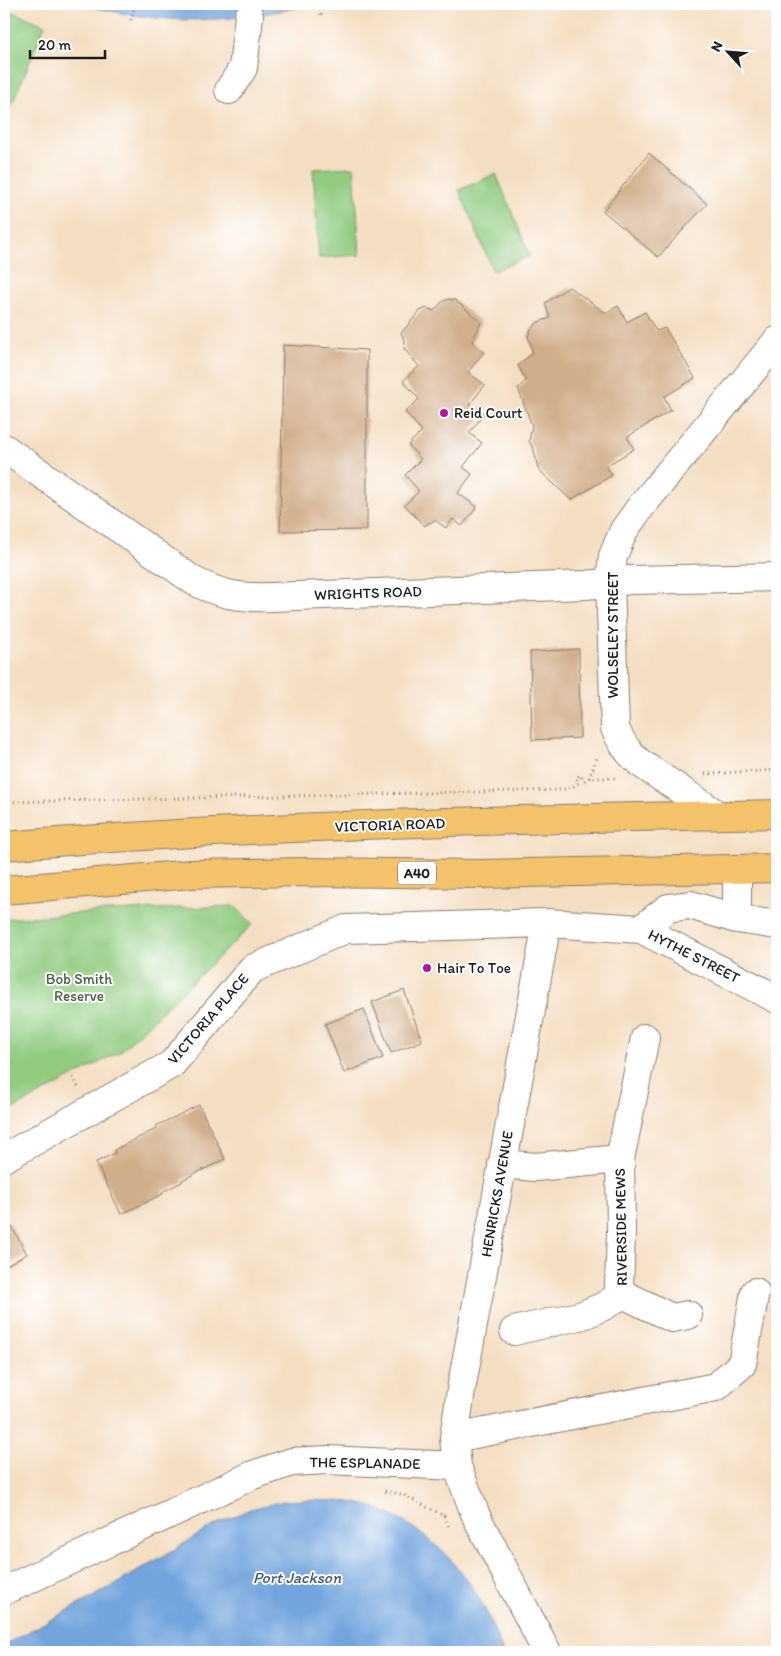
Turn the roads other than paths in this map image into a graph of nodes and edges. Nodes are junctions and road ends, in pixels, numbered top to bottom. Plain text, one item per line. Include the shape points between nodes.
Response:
1 (249, 16) dead end
2 (229, 90) dead end
3 (777, 341) edge
4 (4, 448) edge
5 (777, 577) edge
6 (610, 582) junction
7 (777, 814) edge
8 (718, 815) junction
9 (4, 846) edge
10 (777, 868) edge
11 (737, 869) junction
12 (4, 890) edge
13 (737, 919) junction
14 (547, 923) junction
15 (777, 925) edge
16 (641, 929) junction
17 (777, 1000) edge
18 (645, 1038) dead end
19 (4, 1158) edge
20 (620, 1159) junction
21 (502, 1164) junction
22 (755, 1292) dead end
23 (623, 1294) junction
24 (688, 1315) dead end
25 (514, 1331) dead end
26 (454, 1438) junction
27 (457, 1466) junction
28 (4, 1592) edge
29 (547, 1652) edge

1 - 2 street via 243,68
3 - 6 street, WOLSELEY STREET via 624,530 613,556
4 - 6 street, WRIGHTS ROAD via 194,582 219,593 270,597
5 - 6 street, WRIGHTS ROAD
6 - 8 street, WOLSELEY STREET via 613,714 621,743 650,772
7 - 8 highway, VICTORIA ROAD
8 - 9 highway, VICTORIA ROAD via 182,833
10 - 11 highway, A40
11 - 12 highway, A40 via 481,874 192,874
11 - 13 street
13 - 15 street
13 - 16 street via 690,905 668,908
14 - 16 street, HYTHE STREET
14 - 19 street, VICTORIA PLACE via 346,929 252,968 172,1064
14 - 21 street, HENRICKS AVENUE
16 - 17 street, HYTHE STREET
18 - 20 street, RIVERSIDE MEWS
20 - 21 street, RIVERSIDE MEWS via 535,1167
20 - 23 street, RIVERSIDE MEWS via 619,1286
21 - 26 street, HENRICKS AVENUE
22 - 26 street via 742,1364 716,1387
23 - 24 street, RIVERSIDE MEWS via 672,1318
23 - 25 street, RIVERSIDE MEWS via 583,1315
26 - 27 street, HENRICKS AVENUE
27 - 28 street, THE ESPLANADE via 327,1460 292,1462 253,1476
27 - 29 street via 476,1516

